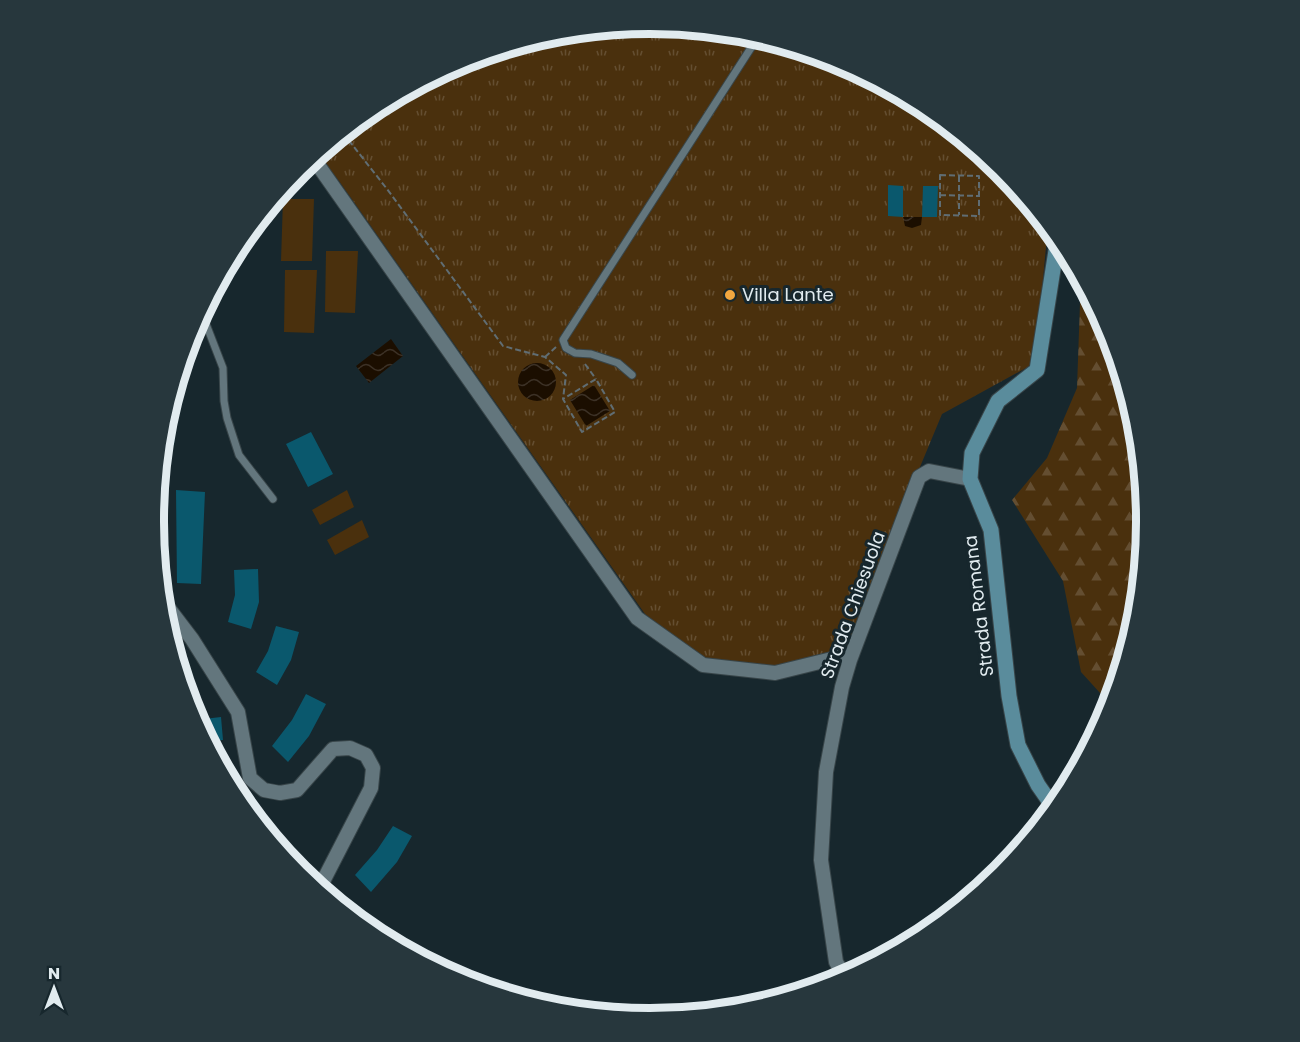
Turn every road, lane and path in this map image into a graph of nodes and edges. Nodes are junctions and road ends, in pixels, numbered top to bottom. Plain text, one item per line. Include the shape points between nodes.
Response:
1 (752, 46) edge
2 (348, 140) edge
3 (318, 165) edge
4 (959, 176) junction
5 (940, 195) junction
6 (959, 195) junction
7 (979, 196) junction
8 (959, 215) junction
9 (1056, 252) edge
10 (206, 324) edge
11 (563, 340) junction
12 (575, 353) junction
13 (545, 357) junction
14 (632, 375) dead end
15 (596, 379) junction
16 (563, 399) junction
17 (970, 479) junction
18 (273, 498) dead end
19 (173, 614) edge
20 (852, 654) junction
21 (1048, 800) edge
22 (323, 881) edge
23 (840, 968) edge

1 - 11 lane
2 - 13 path via 503,346
3 - 20 street via 637,618 703,665 775,673
4 - 5 path via 940,175
4 - 6 path
4 - 7 path via 979,176
5 - 6 path
5 - 8 path via 940,215
6 - 7 path
6 - 8 path
7 - 8 path via 979,216
9 - 17 street, Strada Romana via 1037,370 998,401 972,453
10 - 18 lane via 223,368 227,418 239,455
11 - 12 lane via 566,348
11 - 13 path
12 - 14 lane via 618,363
12 - 15 path
13 - 16 path via 566,375
15 - 16 path
15 - 16 path via 615,412 582,432
17 - 20 street, Strada Chiesuola via 929,471 919,477
17 - 21 street, Strada Romana via 991,530 1018,744
19 - 22 street via 238,712 250,778 264,790 297,790 333,749 350,748 366,755 373,768 371,788
20 - 23 street, Strada Chiesuola via 826,772 821,860

